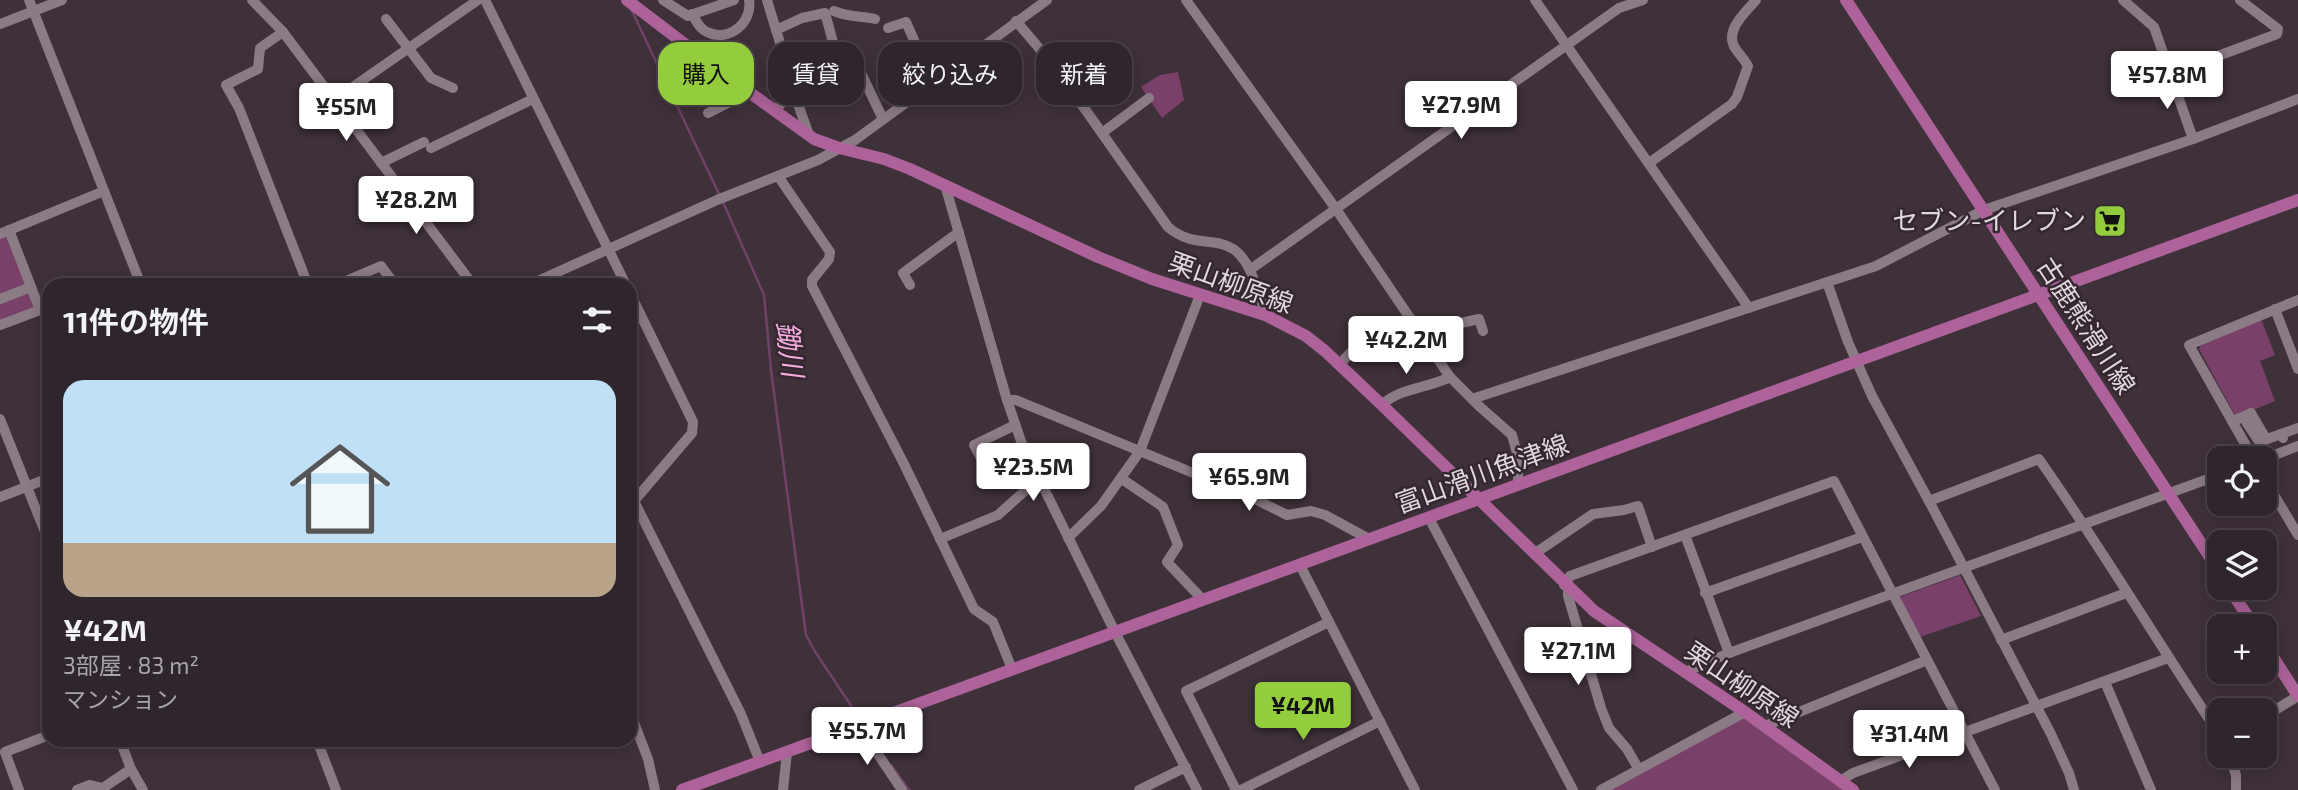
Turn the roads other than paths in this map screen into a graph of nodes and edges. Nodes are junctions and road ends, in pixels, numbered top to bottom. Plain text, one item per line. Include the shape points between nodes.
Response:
1 (29, 0) edge
2 (62, 0) edge
3 (478, 0) edge
4 (485, 0) edge
5 (627, 0) edge
6 (663, 0) edge
7 (734, 0) edge
8 (749, 0) edge
9 (767, 0) edge
10 (1047, 0) edge
11 (1186, 0) edge
12 (1535, 0) edge
13 (1643, 0) edge
14 (1756, 0) edge
15 (1846, 0) edge
16 (2123, 0) edge
17 (2240, 0) edge
18 (259, 3) edge
19 (833, 8) edge
20 (34, 11) junction
21 (692, 14) junction
22 (386, 19) dead end
23 (875, 19) dead end
24 (1016, 21) junction
25 (0, 24) edge
26 (888, 28) dead end
27 (776, 30) junction
28 (283, 32) junction
29 (683, 42) edge
30 (779, 42) edge
31 (833, 42) edge
32 (915, 42) edge
33 (988, 42) edge
34 (1566, 45) junction
35 (410, 48) junction
36 (2172, 74) junction
37 (864, 79) edge
38 (453, 88) dead end
39 (754, 96) edge
40 (1149, 98) dead end
41 (533, 99) junction
42 (2298, 99) edge
43 (334, 100) junction
44 (724, 105) edge
45 (780, 105) edge
46 (798, 105) edge
47 (902, 105) edge
48 (775, 111) junction
49 (708, 113) dead end
50 (883, 119) junction
51 (1102, 133) junction
52 (809, 135) junction
53 (2193, 139) junction
54 (839, 148) junction
55 (381, 163) junction
56 (1648, 163) junction
57 (778, 176) junction
58 (944, 185) junction
59 (104, 191) junction
60 (2298, 200) edge
61 (1336, 209) junction
62 (1984, 210) junction
63 (4, 232) edge
64 (959, 232) junction
65 (609, 249) junction
66 (1251, 269) junction
67 (138, 278) edge
68 (305, 278) edge
69 (353, 278) edge
70 (390, 278) edge
71 (468, 278) edge
72 (545, 278) edge
73 (623, 278) edge
74 (1826, 282) junction
75 (910, 285) dead end
76 (31, 287) junction
77 (1200, 295) junction
78 (2038, 295) junction
79 (0, 299) edge
80 (2298, 300) edge
81 (637, 307) edge
82 (1749, 307) junction
83 (2275, 309) junction
84 (1265, 315) junction
85 (0, 326) edge
86 (1483, 331) dead end
87 (1421, 332) junction
88 (1857, 361) junction
89 (1339, 365) junction
90 (2298, 369) edge
91 (1450, 377) junction
92 (1472, 399) junction
93 (1007, 400) junction
94 (1382, 405) junction
95 (2246, 415) junction
96 (0, 419) edge
97 (1015, 425) junction
98 (2298, 428) edge
99 (2281, 434) junction
100 (2251, 446) edge
101 (2293, 448) edge
102 (1140, 451) junction
103 (986, 468) dead end
104 (1039, 478) junction
105 (1122, 479) junction
106 (2207, 479) edge
107 (42, 481) edge
108 (1518, 485) junction
109 (27, 487) junction
110 (2169, 493) junction
111 (637, 496) edge
112 (0, 497) edge
113 (1480, 500) junction
114 (2277, 500) edge
115 (1929, 501) junction
116 (637, 512) edge
117 (1429, 518) junction
118 (42, 524) edge
119 (2084, 524) junction
120 (1685, 535) junction
121 (2298, 535) edge
122 (1862, 537) junction
123 (1068, 538) junction
124 (940, 539) junction
125 (1369, 540) junction
126 (1652, 547) junction
127 (2207, 552) edge
128 (1534, 554) junction
129 (1300, 565) junction
130 (1964, 569) junction
131 (1566, 587) junction
132 (1706, 593) junction
133 (2126, 593) junction
134 (1893, 595) junction
135 (1203, 600) junction
136 (1329, 622) junction
137 (1115, 632) junction
138 (2001, 640) junction
139 (1729, 653) junction
140 (2168, 658) junction
141 (1927, 660) junction
142 (2277, 663) edge
143 (1012, 669) junction
144 (1685, 672) junction
145 (2105, 682) junction
146 (2298, 696) edge
147 (2036, 705) junction
148 (2277, 709) edge
149 (1745, 712) junction
150 (2207, 716) edge
151 (1380, 721) junction
152 (859, 726) junction
153 (1765, 726) junction
154 (637, 730) edge
155 (1965, 732) junction
156 (42, 738) edge
157 (123, 747) edge
158 (320, 747) edge
159 (787, 752) junction
160 (760, 762) junction
161 (1186, 767) junction
162 (1638, 768) junction
163 (2233, 768) edge
164 (131, 769) junction
165 (1840, 781) junction
166 (19, 790) edge
167 (77, 790) edge
168 (143, 790) edge
169 (336, 790) edge
170 (655, 790) edge
171 (682, 790) edge
172 (783, 790) edge
173 (902, 790) edge
174 (1139, 790) edge
175 (1197, 790) edge
176 (1238, 790) edge
177 (1415, 790) edge
178 (1573, 790) edge
179 (1601, 790) edge
180 (1853, 790) edge
181 (1994, 790) edge
182 (2074, 790) edge
183 (2151, 790) edge
184 (2236, 790) edge

1 - 20 street
2 - 20 street
3 - 35 street
4 - 41 street
5 - 29 main road, 栗山柳原線
6 - 21 street via 688,16
7 - 21 street
8 - 21 street via 749,15 743,24 725,34 707,33
9 - 27 street
10 - 24 street
11 - 61 street
12 - 34 street
13 - 34 street via 1619,8
14 - 56 street via 1735,23 1733,46 1748,66 1737,97 1724,111
15 - 62 main road, 古鹿熊滑川線
16 - 36 street via 2154,27
17 - 36 street via 2278,29 2277,34
18 - 28 street
19 - 23 street via 839,14
19 - 27 street
19 - 31 street
20 - 25 street
20 - 59 street
22 - 35 street
24 - 33 street
24 - 51 street
26 - 32 street via 906,22
27 - 30 street
28 - 43 street
28 - 68 street via 260,48 258,69 226,85
34 - 56 street
34 - 61 street
35 - 38 street via 431,78
35 - 43 street
36 - 53 street
37 - 50 street
39 - 48 main road, 栗山柳原線
40 - 51 street
41 - 55 street
41 - 65 street
42 - 53 street
43 - 55 street
44 - 49 street
45 - 48 street
46 - 52 street
47 - 50 street
48 - 52 main road, 栗山柳原線
50 - 54 street
51 - 66 street via 1168,227 1177,234 1234,248
52 - 54 main road, 栗山柳原線
53 - 62 street
54 - 57 street
54 - 58 main road, 栗山柳原線 via 884,159
55 - 71 street
56 - 82 street
57 - 65 street
57 - 124 street via 830,252 812,280 813,286
58 - 64 street
58 - 77 main road, 栗山柳原線 via 1097,257
59 - 63 street
59 - 67 street
60 - 78 main road, 富山滑川魚津線
61 - 66 street
61 - 87 street
62 - 74 street via 1876,266
62 - 78 main road, 古鹿熊滑川線
63 - 76 street
64 - 75 street via 903,273
64 - 93 street
65 - 72 street
65 - 73 street
66 - 84 street
69 - 70 street via 381,266
74 - 82 street
74 - 88 street
76 - 79 street
76 - 85 street via 40,310
77 - 84 main road, 栗山柳原線
77 - 102 street
78 - 88 main road, 富山滑川魚津線
78 - 110 main road, 古鹿熊滑川線
80 - 83 street
81 - 111 street via 693,422 692,433
82 - 92 street
83 - 90 street
83 - 95 street via 2189,345
84 - 89 main road, 栗山柳原線 via 1306,336
86 - 87 street via 1479,319
87 - 89 street via 1366,341
87 - 91 street
88 - 108 main road, 富山滑川魚津線
88 - 115 street
89 - 94 main road, 栗山柳原線
91 - 92 street
91 - 94 street via 1389,398
92 - 108 street via 1511,435 1518,457
93 - 97 street
93 - 102 street
94 - 113 main road, 栗山柳原線
95 - 99 street via 2258,440
95 - 100 street
96 - 109 street
97 - 103 street via 974,445
97 - 104 street
98 - 99 street
99 - 101 street
102 - 105 street
102 - 125 street via 1287,515 1311,511 1325,515
104 - 123 street
104 - 124 street via 998,515
105 - 123 street
105 - 135 street via 1163,507 1178,545 1167,562
106 - 110 street
107 - 109 street
108 - 113 main road, 富山滑川魚津線
109 - 112 street
109 - 118 street
110 - 119 street
110 - 127 main road, 古鹿熊滑川線
113 - 117 main road, 富山滑川魚津線
113 - 128 main road, 栗山柳原線
114 - 121 street
115 - 119 street via 2039,460
115 - 130 street
116 - 160 street via 741,713
117 - 125 main road, 富山滑川魚津線
117 - 178 street
119 - 130 street
119 - 133 street
120 - 122 street via 1834,481
120 - 126 street
120 - 132 street
122 - 132 street
122 - 134 street
123 - 137 street
124 - 143 street via 974,609 993,622
125 - 129 main road, 富山滑川魚津線
126 - 128 street via 1638,506 1593,513
126 - 131 street via 1570,576
128 - 131 main road, 栗山柳原線
129 - 135 main road, 富山滑川魚津線
129 - 136 street
130 - 134 street
130 - 138 street
131 - 144 main road, 栗山柳原線
131 - 162 street via 1601,708 1609,728
132 - 139 street
133 - 138 street
133 - 140 street
134 - 139 street
134 - 141 street
135 - 137 main road, 富山滑川魚津線
136 - 151 street
136 - 176 street via 1186,691
137 - 143 main road, 富山滑川魚津線
137 - 161 street
138 - 147 street
139 - 144 street
140 - 145 street
140 - 150 street
141 - 153 street
141 - 155 street
142 - 146 main road
143 - 152 main road, 富山滑川魚津線
144 - 149 main road, 栗山柳原線
145 - 147 street
145 - 183 street
146 - 148 street
147 - 155 street
147 - 182 street
149 - 153 main road, 栗山柳原線
149 - 162 street
151 - 176 street
151 - 177 street
152 - 159 main road, 富山滑川魚津線
152 - 173 street
153 - 165 main road, 栗山柳原線
154 - 170 street
155 - 165 street
155 - 181 street
156 - 166 street via 5,752
157 - 164 street
158 - 169 street
159 - 160 main road, 富山滑川魚津線
159 - 172 street
160 - 171 main road, 富山滑川魚津線
161 - 174 street
161 - 175 street
162 - 179 street
163 - 184 street
164 - 167 street via 103,788 90,785
164 - 168 street
165 - 180 main road, 栗山柳原線

